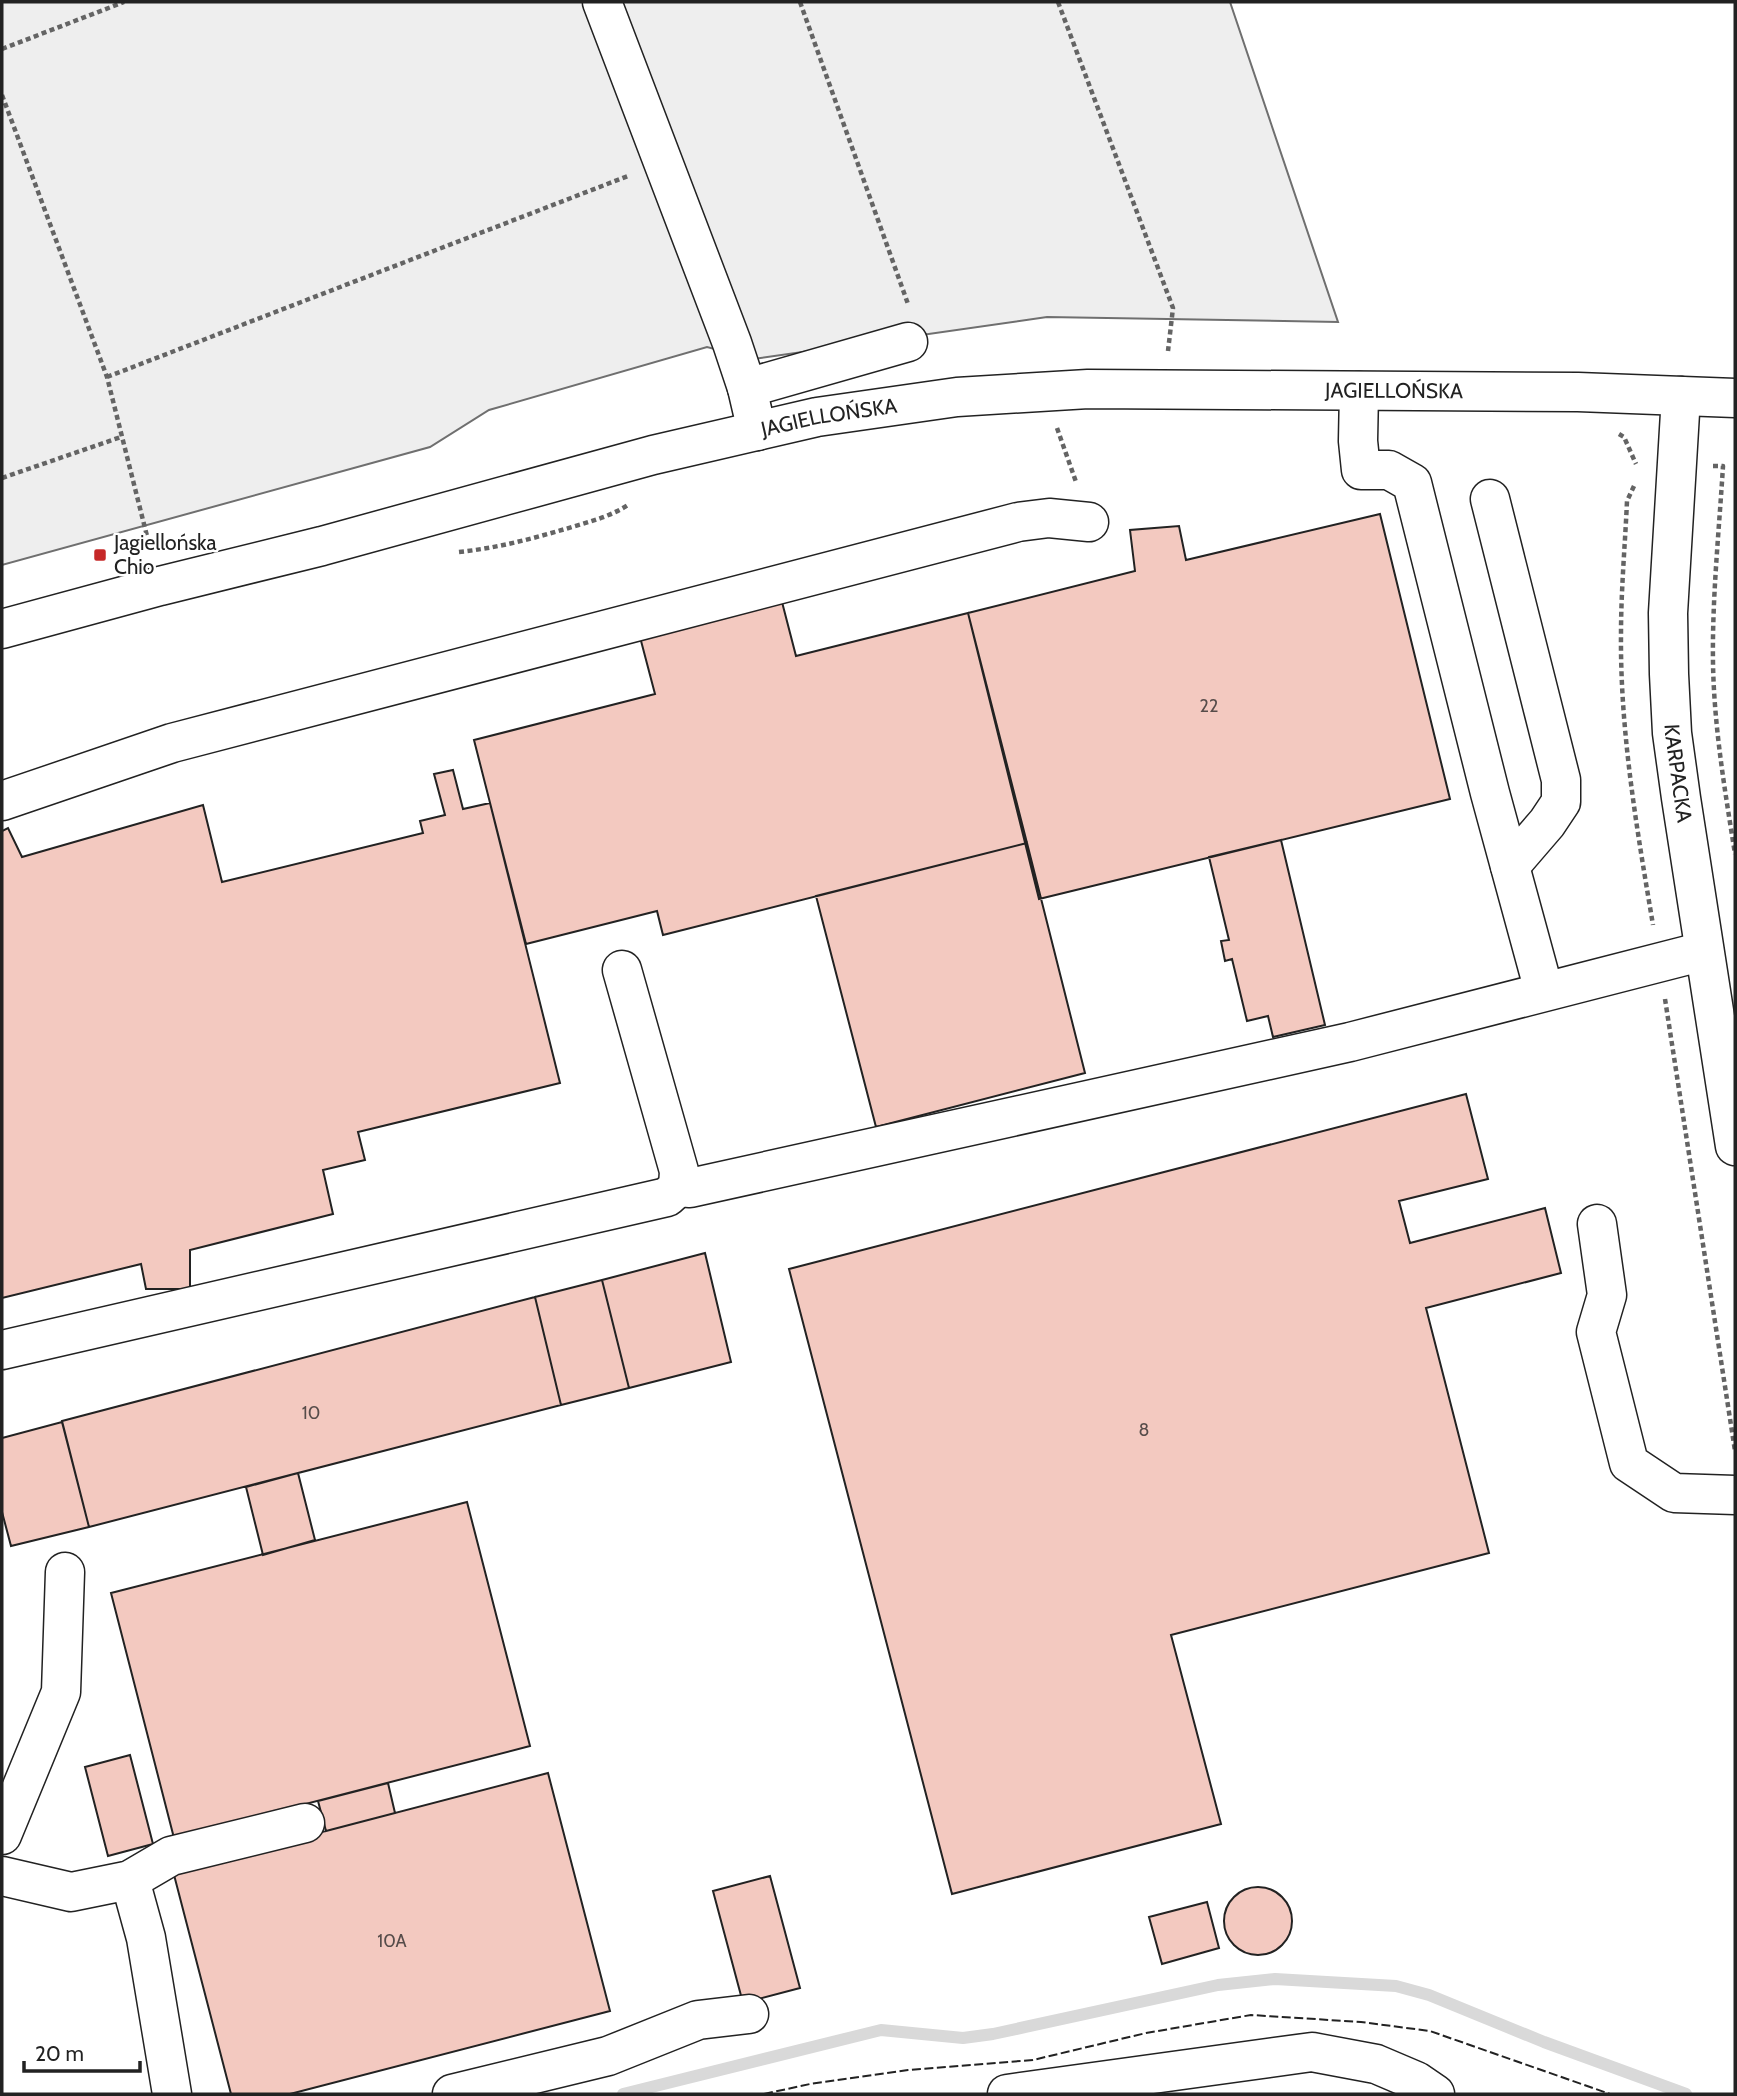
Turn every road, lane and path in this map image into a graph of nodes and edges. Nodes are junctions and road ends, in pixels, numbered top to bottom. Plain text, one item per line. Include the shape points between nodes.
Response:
1 (124, 2) edge
2 (603, 2) edge
3 (800, 2) edge
4 (1058, 2) edge
5 (2, 48) edge
6 (2, 95) edge
7 (663, 163) junction
8 (908, 342) joint
9 (107, 377) junction
10 (747, 388) junction
11 (1165, 389) junction
12 (1359, 391) junction
13 (1681, 396) junction
14 (1735, 398) edge
15 (1055, 420) dead end
16 (757, 431) junction
17 (121, 437) junction
18 (1723, 466) dead end
19 (2, 478) edge
20 (1490, 499) dead end
21 (1088, 523) joint
22 (160, 586) junction
23 (2, 629) edge
24 (2, 801) edge
25 (1735, 854) edge
26 (1510, 866) junction
27 (1704, 951) junction
28 (622, 970) dead end
29 (1544, 991) junction
30 (1731, 1085) edge
31 (1735, 1146) edge
32 (678, 1187) junction
33 (1597, 1224) dead end
34 (2, 1350) edge
35 (1735, 1495) edge
36 (65, 1572) dead end
37 (305, 1823) dead end
38 (2, 1835) edge
39 (2, 1876) edge
40 (130, 1880) junction
41 (749, 2014) dead end
42 (172, 2094) edge
43 (452, 2094) edge
44 (1007, 2094) edge
45 (1435, 2094) edge

1 - 5 path
2 - 7 street
3 - 8 path via 904,289 913,322
4 - 11 path via 1173,308
6 - 9 path
7 - 9 path
7 - 10 street
8 - 10 street
9 - 17 path
10 - 16 street
11 - 12 street, JAGIELLOŃSKA
11 - 16 street, JAGIELLOŃSKA via 957,397 817,417
12 - 13 street, JAGIELLOŃSKA
12 - 26 street via 1361,470 1389,470 1412,484
13 - 14 street, JAGIELLOŃSKA
13 - 27 street, KARPACKA via 1668,613 1669,674 1672,733
15 - 21 path
16 - 22 street, JAGIELLOŃSKA
17 - 19 path
17 - 22 path
18 - 25 path via 1713,666
20 - 26 street via 1561,780 1561,802
21 - 24 street via 1049,518 1018,522 172,743
22 - 23 street, JAGIELLOŃSKA
26 - 29 street
27 - 29 street
27 - 30 street, KARPACKA
28 - 32 street via 679,1171
29 - 32 street via 1337,1045 690,1188
30 - 31 street, KARPACKA
32 - 34 street via 667,1196
33 - 35 street via 1607,1295 1596,1332 1629,1463 1674,1493
36 - 38 street via 61,1692
37 - 40 street via 171,1856
39 - 40 street via 71,1892
40 - 42 street via 146,1938
41 - 43 street via 698,2020 608,2056
44 - 45 street via 1312,2052 1376,2064

